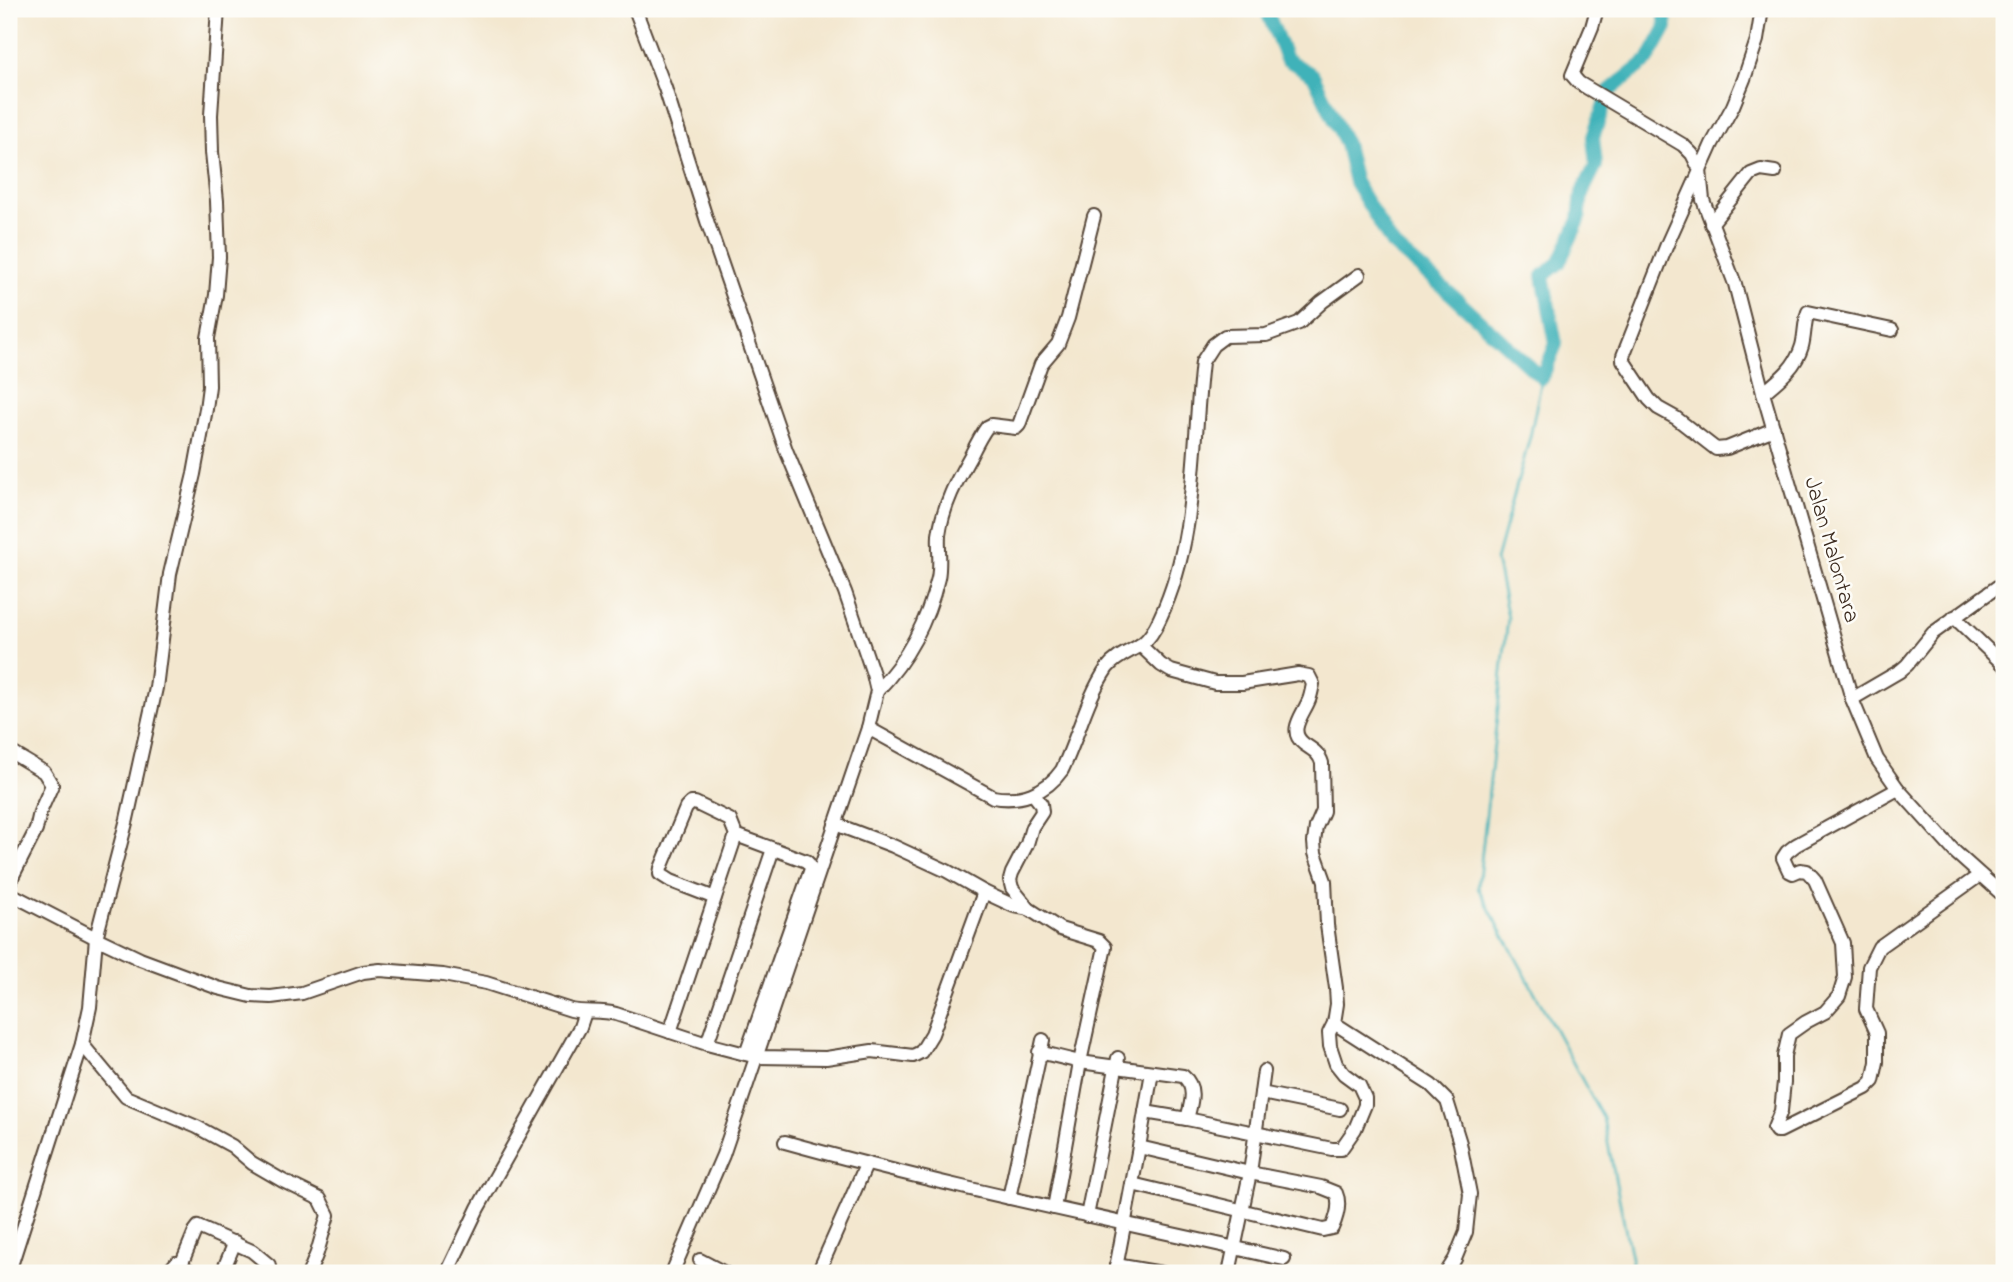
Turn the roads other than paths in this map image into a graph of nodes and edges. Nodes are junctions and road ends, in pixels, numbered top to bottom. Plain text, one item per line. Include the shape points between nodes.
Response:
1 (218, 9) edge
2 (635, 9) edge
3 (1598, 9) edge
4 (1762, 9) edge
5 (1700, 170) junction
6 (1775, 172) dead end
7 (1094, 216) dead end
8 (1711, 224) junction
9 (1359, 275) dead end
10 (1892, 330) dead end
11 (1763, 393) junction
12 (1774, 429) junction
13 (2004, 582) edge
14 (1954, 617) junction
15 (1140, 645) junction
16 (2004, 665) edge
17 (877, 691) junction
18 (1852, 699) junction
19 (869, 728) junction
20 (9, 751) edge
21 (1898, 789) junction
22 (1034, 795) junction
23 (835, 824) junction
24 (736, 835) junction
25 (772, 849) junction
26 (1980, 875) junction
27 (9, 883) edge
28 (984, 892) junction
29 (9, 893) edge
30 (2004, 895) edge
31 (715, 898) junction
32 (1029, 909) junction
33 (96, 938) junction
34 (585, 1012) junction
35 (1334, 1023) junction
36 (670, 1032) junction
37 (82, 1044) junction
38 (707, 1044) junction
39 (751, 1056) junction
40 (1080, 1062) junction
41 (1117, 1063) junction
42 (1264, 1071) dead end
43 (1152, 1072) junction
44 (1261, 1093) junction
45 (1340, 1109) dead end
46 (1145, 1112) junction
47 (1187, 1119) junction
48 (1255, 1133) junction
49 (785, 1142) dead end
50 (1139, 1147) junction
51 (866, 1165) junction
52 (1250, 1173) junction
53 (1132, 1185) junction
54 (1009, 1198) junction
55 (1054, 1208) junction
56 (1242, 1211) junction
57 (1087, 1216) junction
58 (1123, 1223) junction
59 (234, 1242) junction
60 (1234, 1248) junction
61 (1284, 1259) dead end
62 (700, 1260) dead end
63 (181, 1265) junction
64 (1115, 1269) edge
65 (9, 1272) edge
66 (167, 1273) edge
67 (193, 1273) edge
68 (222, 1273) edge
69 (268, 1273) edge
70 (309, 1273) edge
71 (447, 1273) edge
72 (672, 1273) edge
73 (725, 1273) edge
74 (818, 1273) edge
75 (1162, 1273) edge
76 (1229, 1273) edge
77 (1446, 1273) edge

1 - 33 street via 211,115 219,257 208,338 206,409 170,574 156,688
2 - 17 street via 786,450 845,592
3 - 5 street via 1572,75 1578,83 1682,145
4 - 5 street via 1744,79
5 - 8 street, Jalan Malontara
5 - 12 street via 1623,360 1658,408 1716,449
6 - 8 street via 1754,171
7 - 17 street via 1058,344 1041,364 1019,425 987,426 958,477 939,536 938,578 927,613 897,670
8 - 11 street, Jalan Malontara via 1735,284
9 - 15 street via 1299,323 1266,335 1225,336 1202,362 1191,502 1182,554 1159,619
10 - 11 street via 1808,312 1798,355 1786,374
11 - 12 street, Jalan Malontara
12 - 18 street, Jalan Malontara
13 - 14 street
14 - 16 street
14 - 18 street via 1907,665
15 - 22 street via 1107,668 1062,770
15 - 35 street via 1171,671 1215,683 1309,676 1313,684 1310,698 1296,735 1315,750 1322,763 1323,811 1314,842 1325,881 1337,1004
17 - 19 street
18 - 21 street, Jalan Malontara via 1877,759
19 - 22 street via 993,797
19 - 23 street
20 - 27 street via 44,772 52,785 37,830
21 - 26 street, Jalan Malontara
21 - 26 street via 1796,845 1783,858 1789,871 1807,871 1815,880 1843,943 1845,977 1839,996 1825,1012 1789,1034 1776,1131 1874,1081 1877,1032 1866,1009 1869,967 1880,947
22 - 32 street via 1042,812 1010,880
23 - 28 street via 893,846
23 - 39 street
24 - 25 street
24 - 31 street
24 - 31 street via 730,820 691,803 661,868 666,879
25 - 38 street
25 - 39 street via 806,861 811,869
26 - 30 street, Jalan Malontara
28 - 32 street
28 - 39 street via 932,1034 920,1052 913,1056 872,1051 826,1058
29 - 33 street
31 - 36 street
32 - 40 street via 1060,929 1100,941 1105,947
33 - 34 street via 173,972 251,996 311,991 380,970 475,981
33 - 37 street
34 - 36 street via 605,1012
34 - 71 street
35 - 48 street via 1329,1033 1336,1064 1359,1085 1365,1098 1341,1149
35 - 77 street via 1431,1085 1447,1101 1470,1194 1466,1232
36 - 38 street
37 - 65 street
37 - 70 street via 126,1097 197,1126 252,1163 320,1199 328,1214
38 - 39 street
39 - 72 street via 723,1155
40 - 41 street
40 - 54 street via 1041,1046
40 - 55 street
41 - 43 street
41 - 57 street
42 - 44 street
43 - 46 street
43 - 47 street via 1183,1076 1190,1082
44 - 45 street
44 - 48 street
46 - 47 street
46 - 50 street
47 - 48 street
48 - 52 street
49 - 51 street
50 - 52 street
50 - 53 street
51 - 54 street
51 - 74 street
52 - 56 street
52 - 56 street via 1329,1189 1336,1193 1338,1209 1332,1228 1323,1230
53 - 56 street
53 - 58 street
54 - 55 street
55 - 57 street
56 - 60 street
57 - 58 street
58 - 60 street
58 - 64 street
59 - 63 street via 198,1227
59 - 68 street
59 - 69 street via 270,1265
60 - 61 street
60 - 76 street
62 - 73 street
63 - 66 street via 174,1263
63 - 67 street
64 - 75 street

